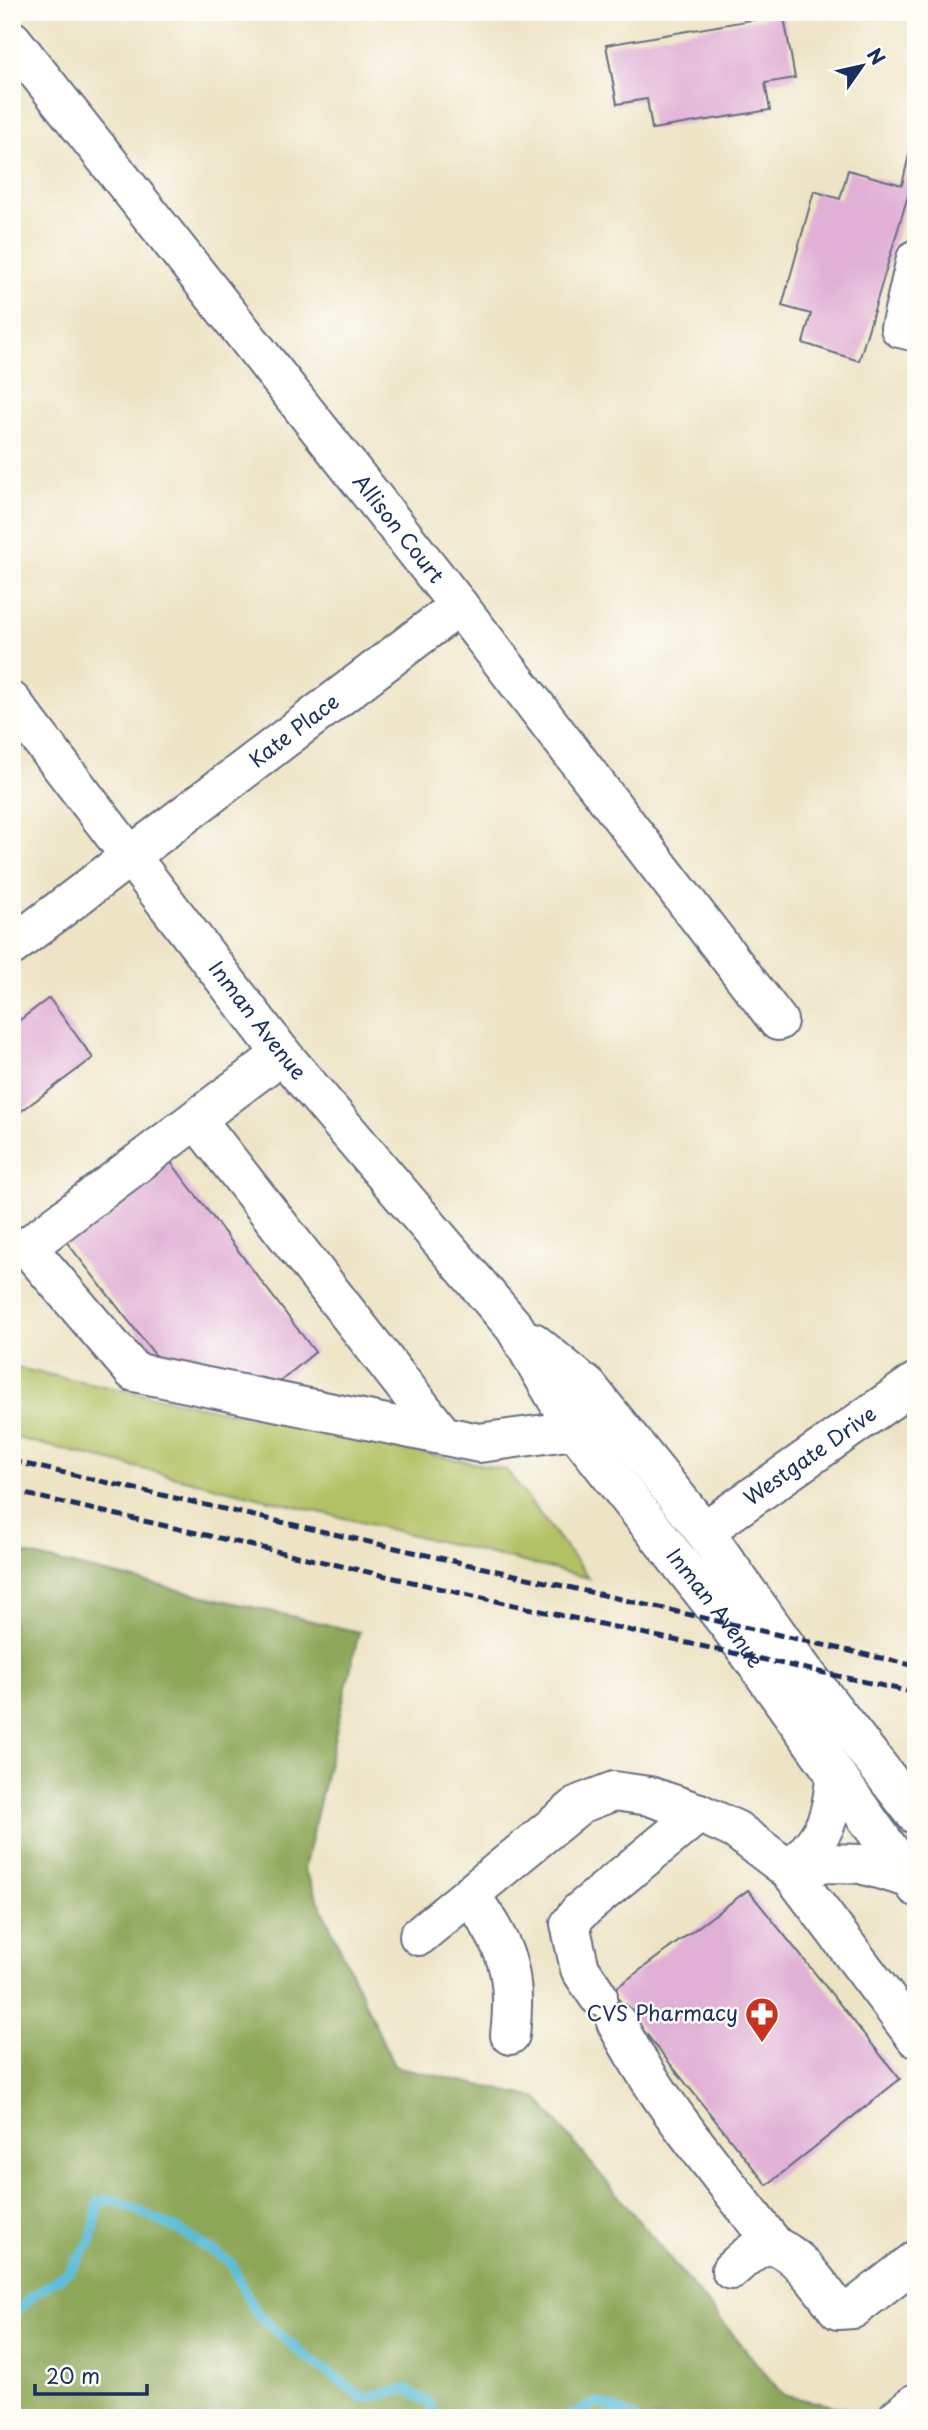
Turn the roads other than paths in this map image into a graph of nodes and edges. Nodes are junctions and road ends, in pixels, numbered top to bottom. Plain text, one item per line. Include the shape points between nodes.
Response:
1 (12, 40) edge
2 (916, 259) edge
3 (916, 332) edge
4 (459, 606) junction
5 (12, 702) edge
6 (130, 856) junction
7 (12, 946) edge
8 (778, 1021) dead end
9 (282, 1054) junction
10 (196, 1119) junction
11 (515, 1328) junction
12 (916, 1382) edge
13 (575, 1430) junction
14 (442, 1434) junction
15 (704, 1531) junction
16 (835, 1776) junction
17 (699, 1814) junction
18 (916, 1815) edge
19 (790, 1871) junction
20 (913, 1882) edge
21 (470, 1894) junction
22 (419, 1936) dead end
23 (510, 2035) dead end
24 (916, 2038) edge
25 (775, 2246) junction
26 (916, 2260) edge
27 (730, 2270) dead end
28 (916, 2403) edge
29 (897, 2418) edge

1 - 4 street, Allison Court
2 - 3 street via 900,328
4 - 6 street, Kate Place
4 - 8 street, Allison Court
5 - 6 street, Inman Avenue
6 - 7 street, Kate Place
6 - 9 street, Inman Avenue
9 - 10 street
9 - 11 street, Inman Avenue
10 - 14 street
10 - 14 street via 27,1247 134,1372
11 - 13 street, Inman Avenue
11 - 15 street, Inman Avenue via 588,1387
12 - 15 street, Westgate Drive
13 - 14 street via 479,1443
13 - 16 street, Inman Avenue via 728,1624
15 - 18 street, Inman Avenue via 802,1669
16 - 19 street via 824,1831
16 - 20 street, Inman Avenue
17 - 19 street via 736,1830
17 - 21 street via 614,1791 580,1804
17 - 25 street via 570,1924 580,1969 634,2056
19 - 20 street via 827,1863 862,1864
19 - 24 street
21 - 22 street
21 - 23 street via 506,1954 512,1989
25 - 26 street via 804,2268 838,2309 853,2309
25 - 27 street via 760,2248
28 - 29 street

